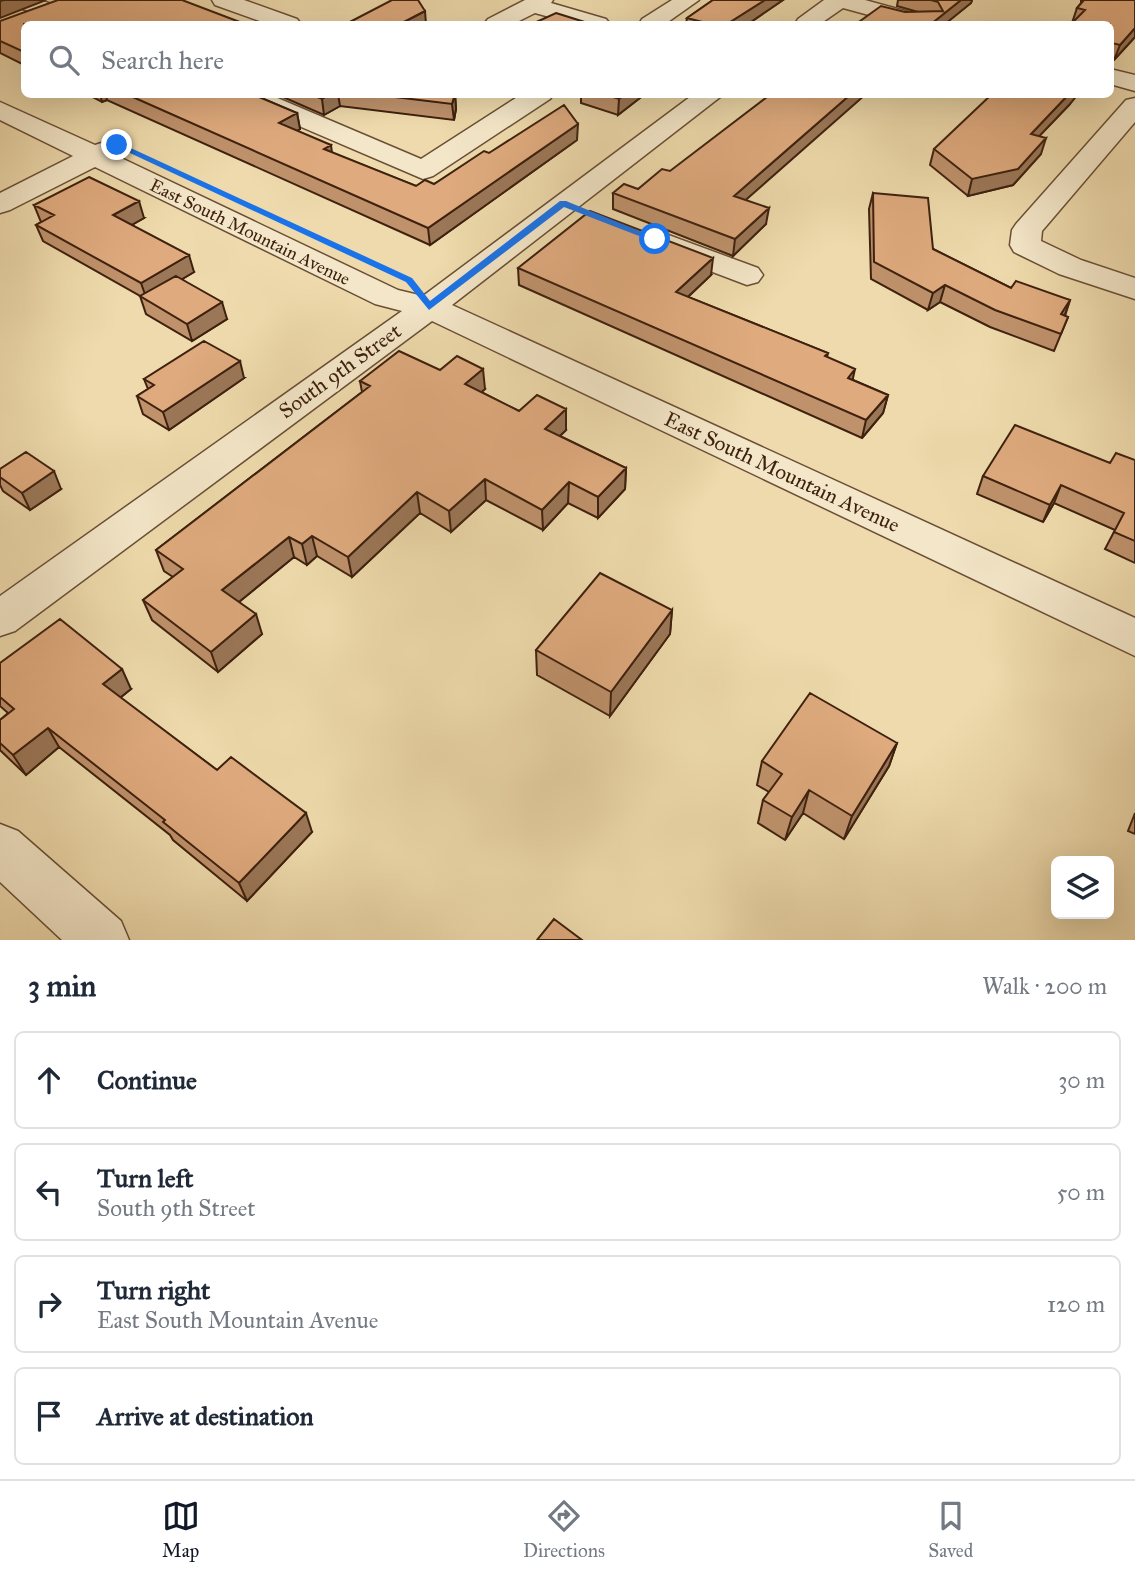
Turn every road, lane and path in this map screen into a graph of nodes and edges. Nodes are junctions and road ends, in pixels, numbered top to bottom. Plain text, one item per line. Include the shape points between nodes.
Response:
1 (21, 0) edge
2 (73, 0) edge
3 (223, 0) edge
4 (688, 0) edge
5 (839, 0) edge
6 (538, 2) edge
7 (47, 10) junction
8 (73, 21) edge
9 (281, 21) edge
10 (502, 21) edge
11 (590, 21) edge
12 (655, 21) edge
13 (810, 21) edge
14 (915, 21) edge
15 (12, 24) edge
16 (1114, 77) edge
17 (1135, 83) edge
18 (0, 90) edge
19 (254, 98) edge
20 (535, 98) edge
21 (706, 98) edge
22 (1135, 106) edge
23 (0, 110) edge
24 (106, 151) junction
25 (563, 203) junction
26 (0, 204) edge
27 (600, 218) edge
28 (633, 230) edge
29 (747, 275) dead end
30 (1135, 289) edge
31 (429, 307) junction
32 (0, 619) edge
33 (1135, 638) edge
34 (0, 848) edge
35 (102, 940) edge

1 - 7 street
2 - 7 street
3 - 9 street
4 - 12 street
5 - 13 street
5 - 14 street
6 - 10 street
6 - 11 street
7 - 8 street
7 - 15 street
16 - 17 street
18 - 24 street, East South Mountain Avenue
19 - 20 street via 423,170
21 - 25 street, South 9th Street
22 - 30 street via 1027,230 1025,245 1070,267
23 - 24 street, East South Mountain Avenue
24 - 26 street
24 - 31 street, East South Mountain Avenue via 387,297
25 - 27 street
25 - 31 street, South 9th Street
28 - 29 street
31 - 32 street, South 9th Street
31 - 33 street, East South Mountain Avenue
34 - 35 street

